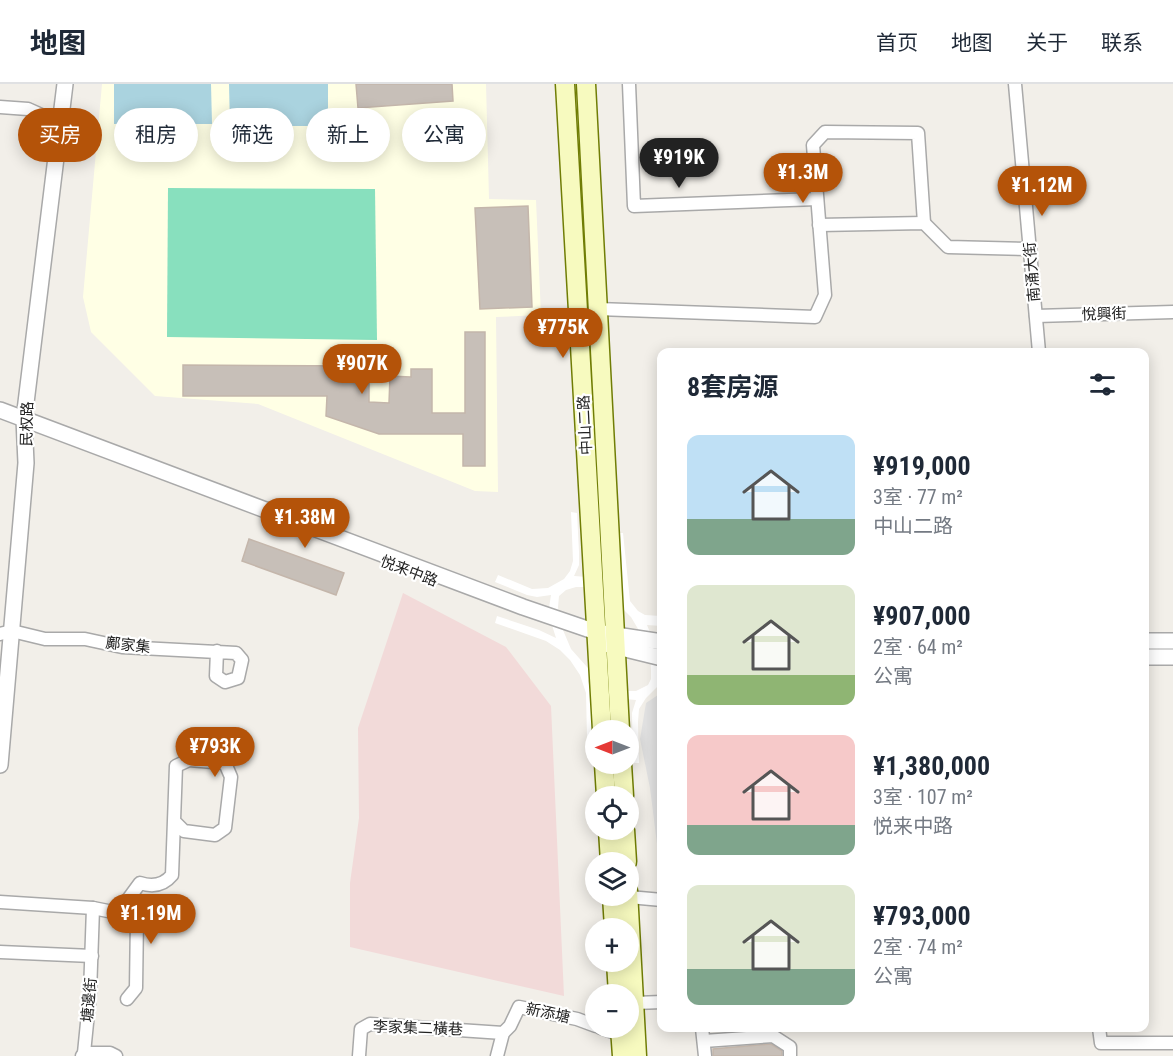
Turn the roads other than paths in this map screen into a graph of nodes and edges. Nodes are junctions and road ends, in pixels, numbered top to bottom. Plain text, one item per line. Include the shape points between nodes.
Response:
1 (64, 84) edge
2 (566, 84) edge
3 (586, 84) edge
4 (629, 84) edge
5 (1015, 84) edge
6 (0, 107) edge
7 (62, 108) edge
8 (18, 109) edge
9 (55, 162) edge
10 (817, 199) junction
11 (924, 223) junction
12 (819, 225) junction
13 (1030, 249) junction
14 (598, 309) junction
15 (1173, 312) edge
16 (1036, 316) junction
17 (1039, 348) edge
18 (0, 410) edge
19 (23, 421) junction
20 (6, 633) edge
21 (597, 637) junction
22 (1173, 640) edge
23 (1149, 641) edge
24 (616, 642) junction
25 (657, 642) edge
26 (217, 651) junction
27 (657, 656) edge
28 (1149, 657) edge
29 (1173, 657) edge
30 (601, 720) edge
31 (620, 720) edge
32 (0, 765) edge
33 (174, 821) junction
34 (639, 897) edge
35 (657, 899) edge
36 (0, 902) edge
37 (623, 906) edge
38 (93, 908) junction
39 (118, 913) junction
40 (0, 952) edge
41 (92, 956) junction
42 (626, 984) edge
43 (127, 999) dead end
44 (639, 1000) edge
45 (657, 1002) edge
46 (585, 1022) edge
47 (703, 1032) edge
48 (1100, 1032) edge
49 (502, 1033) junction
50 (621, 1038) edge
51 (634, 1038) edge
52 (704, 1041) junction
53 (1173, 1043) edge
54 (83, 1055) edge
55 (116, 1056) edge
56 (359, 1056) edge
57 (497, 1056) edge
58 (622, 1056) edge
59 (637, 1056) edge
60 (705, 1056) edge
61 (790, 1056) edge

1 - 7 street, 民权路
2 - 21 main road, 中山二路
3 - 14 main road, 中山二路
4 - 10 street via 634,206
5 - 13 street, 南涌大街
6 - 8 street
9 - 19 street, 民权路
10 - 11 street via 813,145 825,132 918,134
10 - 12 street
11 - 12 street
11 - 13 street via 948,248
12 - 14 street via 825,295 815,317
13 - 16 street, 南涌大街
14 - 24 main road, 中山二路
15 - 16 street, 悅興街
16 - 17 street, 南涌大街
18 - 19 street, 悦来中路
19 - 20 street, 民权路 via 26,463
19 - 21 street, 悦来中路
20 - 26 street, 鄺家集 via 122,646
20 - 32 street, 民权路
21 - 24 street, 悦来中路
21 - 30 main road, 中山二路
22 - 23 street
24 - 25 street
24 - 27 street
24 - 31 main road, 中山二路
26 - 26 street, 鄺家集 via 236,653 242,660 238,678 225,682 216,676
28 - 29 street
33 - 33 street via 176,766 189,760 225,763 231,777 225,828 215,835 184,831
33 - 39 street via 172,875 166,882 150,886 140,883
34 - 35 street
36 - 38 street
37 - 42 main road
38 - 39 street
38 - 41 street, 塘邊街
39 - 43 street via 137,918 136,988
40 - 41 street
41 - 54 street, 塘邊街
44 - 45 street
46 - 49 street, 新添塘 via 519,1007
47 - 52 street
48 - 53 street via 1101,1043
49 - 56 street, 李家集二橫巷 via 370,1024 361,1029
49 - 57 street, 新添塘
50 - 58 main road
51 - 59 main road
52 - 60 street
52 - 61 street via 773,1036 790,1047
54 - 55 street

